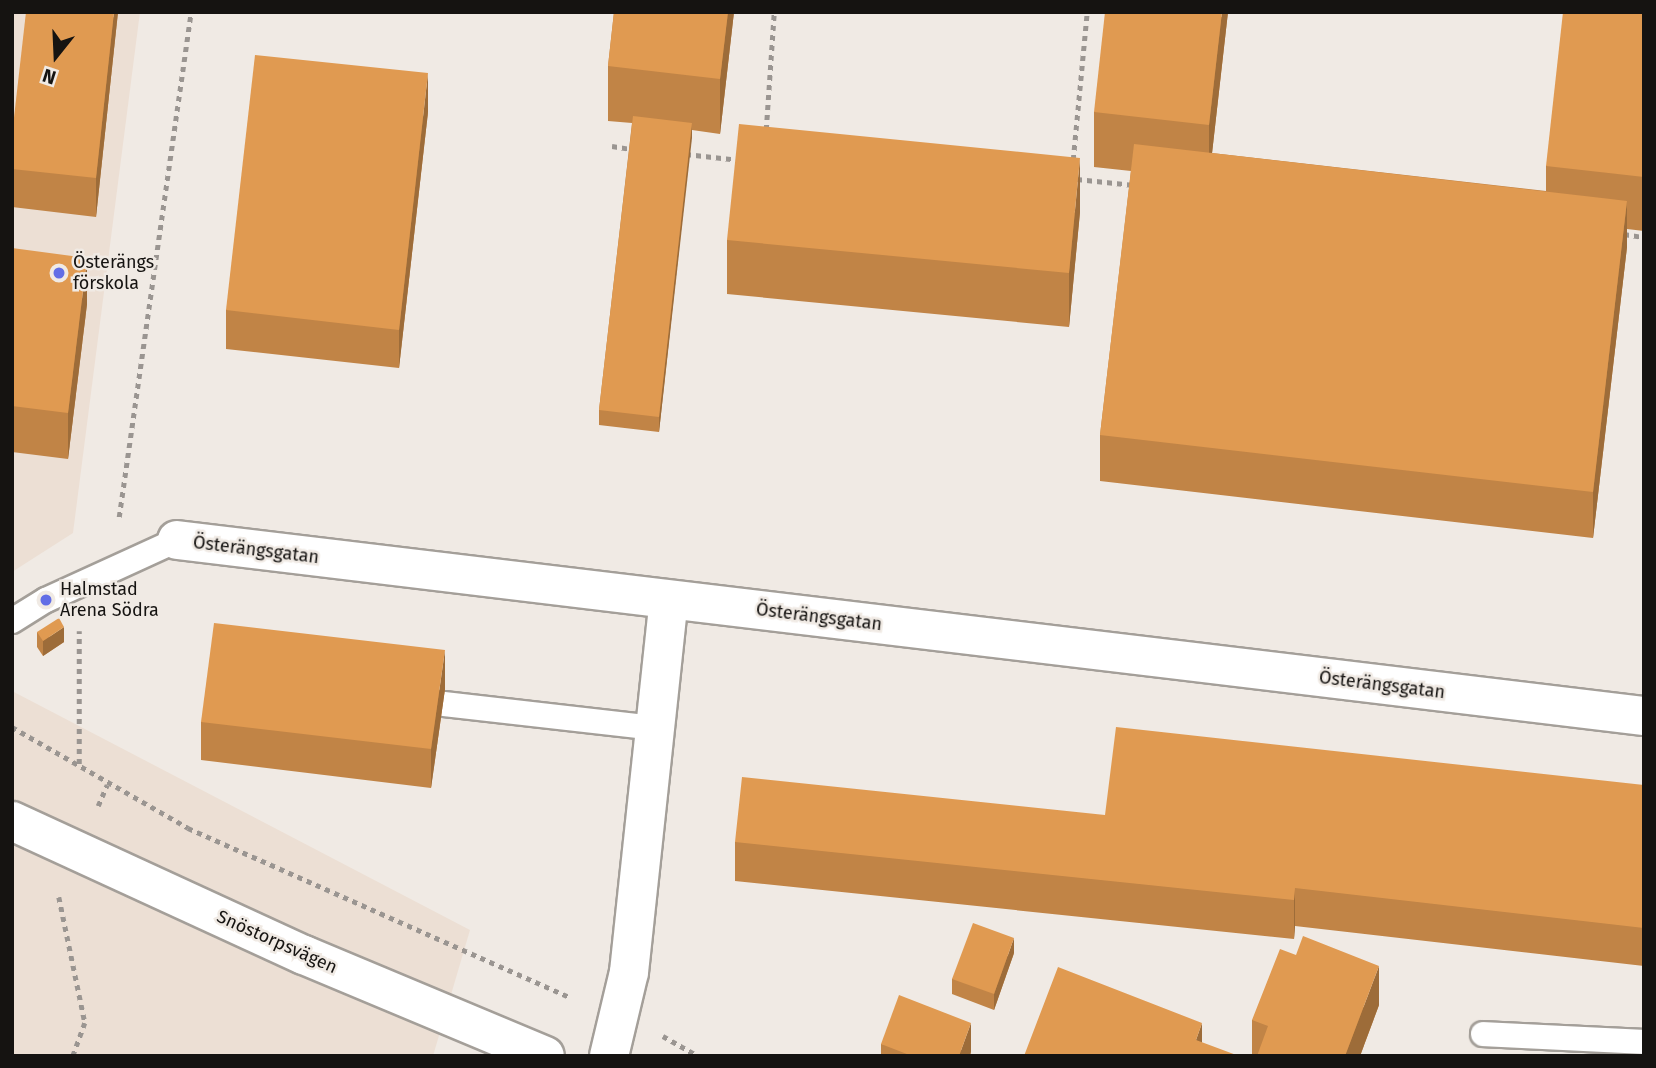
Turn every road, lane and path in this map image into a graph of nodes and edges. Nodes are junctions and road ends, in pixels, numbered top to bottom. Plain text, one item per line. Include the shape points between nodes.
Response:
1 (191, 12) edge
2 (774, 12) edge
3 (1087, 12) edge
4 (765, 135) edge
5 (612, 146) dead end
6 (640, 149) edge
7 (681, 154) edge
8 (750, 161) edge
9 (1073, 165) edge
10 (1072, 178) edge
11 (1140, 186) edge
12 (1616, 234) edge
13 (1644, 237) edge
14 (177, 540) joint
15 (112, 569) junction
16 (79, 584) junction
17 (669, 600) junction
18 (12, 621) edge
19 (444, 704) edge
20 (1644, 716) edge
21 (12, 727) edge
22 (654, 728) junction
23 (79, 764) junction
24 (107, 785) junction
25 (12, 821) edge
26 (78, 850) junction
27 (620, 1019) junction
28 (1483, 1034) dead end
29 (1644, 1042) edge
30 (73, 1056) edge
31 (545, 1056) edge
32 (609, 1056) edge
33 (698, 1056) edge

1 - 15 path
2 - 4 path
3 - 9 path
5 - 6 path
7 - 8 path
10 - 11 path
12 - 13 path
14 - 15 lane, Österängsgatan
14 - 17 street, Österängsgatan
15 - 16 lane, Österängsgatan
16 - 18 lane, Österängsgatan
16 - 23 path
17 - 20 street, Österängsgatan
17 - 22 street
19 - 22 lane
21 - 23 path
22 - 27 street
23 - 24 path
24 - 26 path
24 - 27 path via 358,907
25 - 26 street, Snöstorpsvägen
26 - 30 path via 58,890 85,1023
26 - 31 street, Snöstorpsvägen via 304,956
27 - 32 street
27 - 33 path via 680,1043
28 - 29 lane

